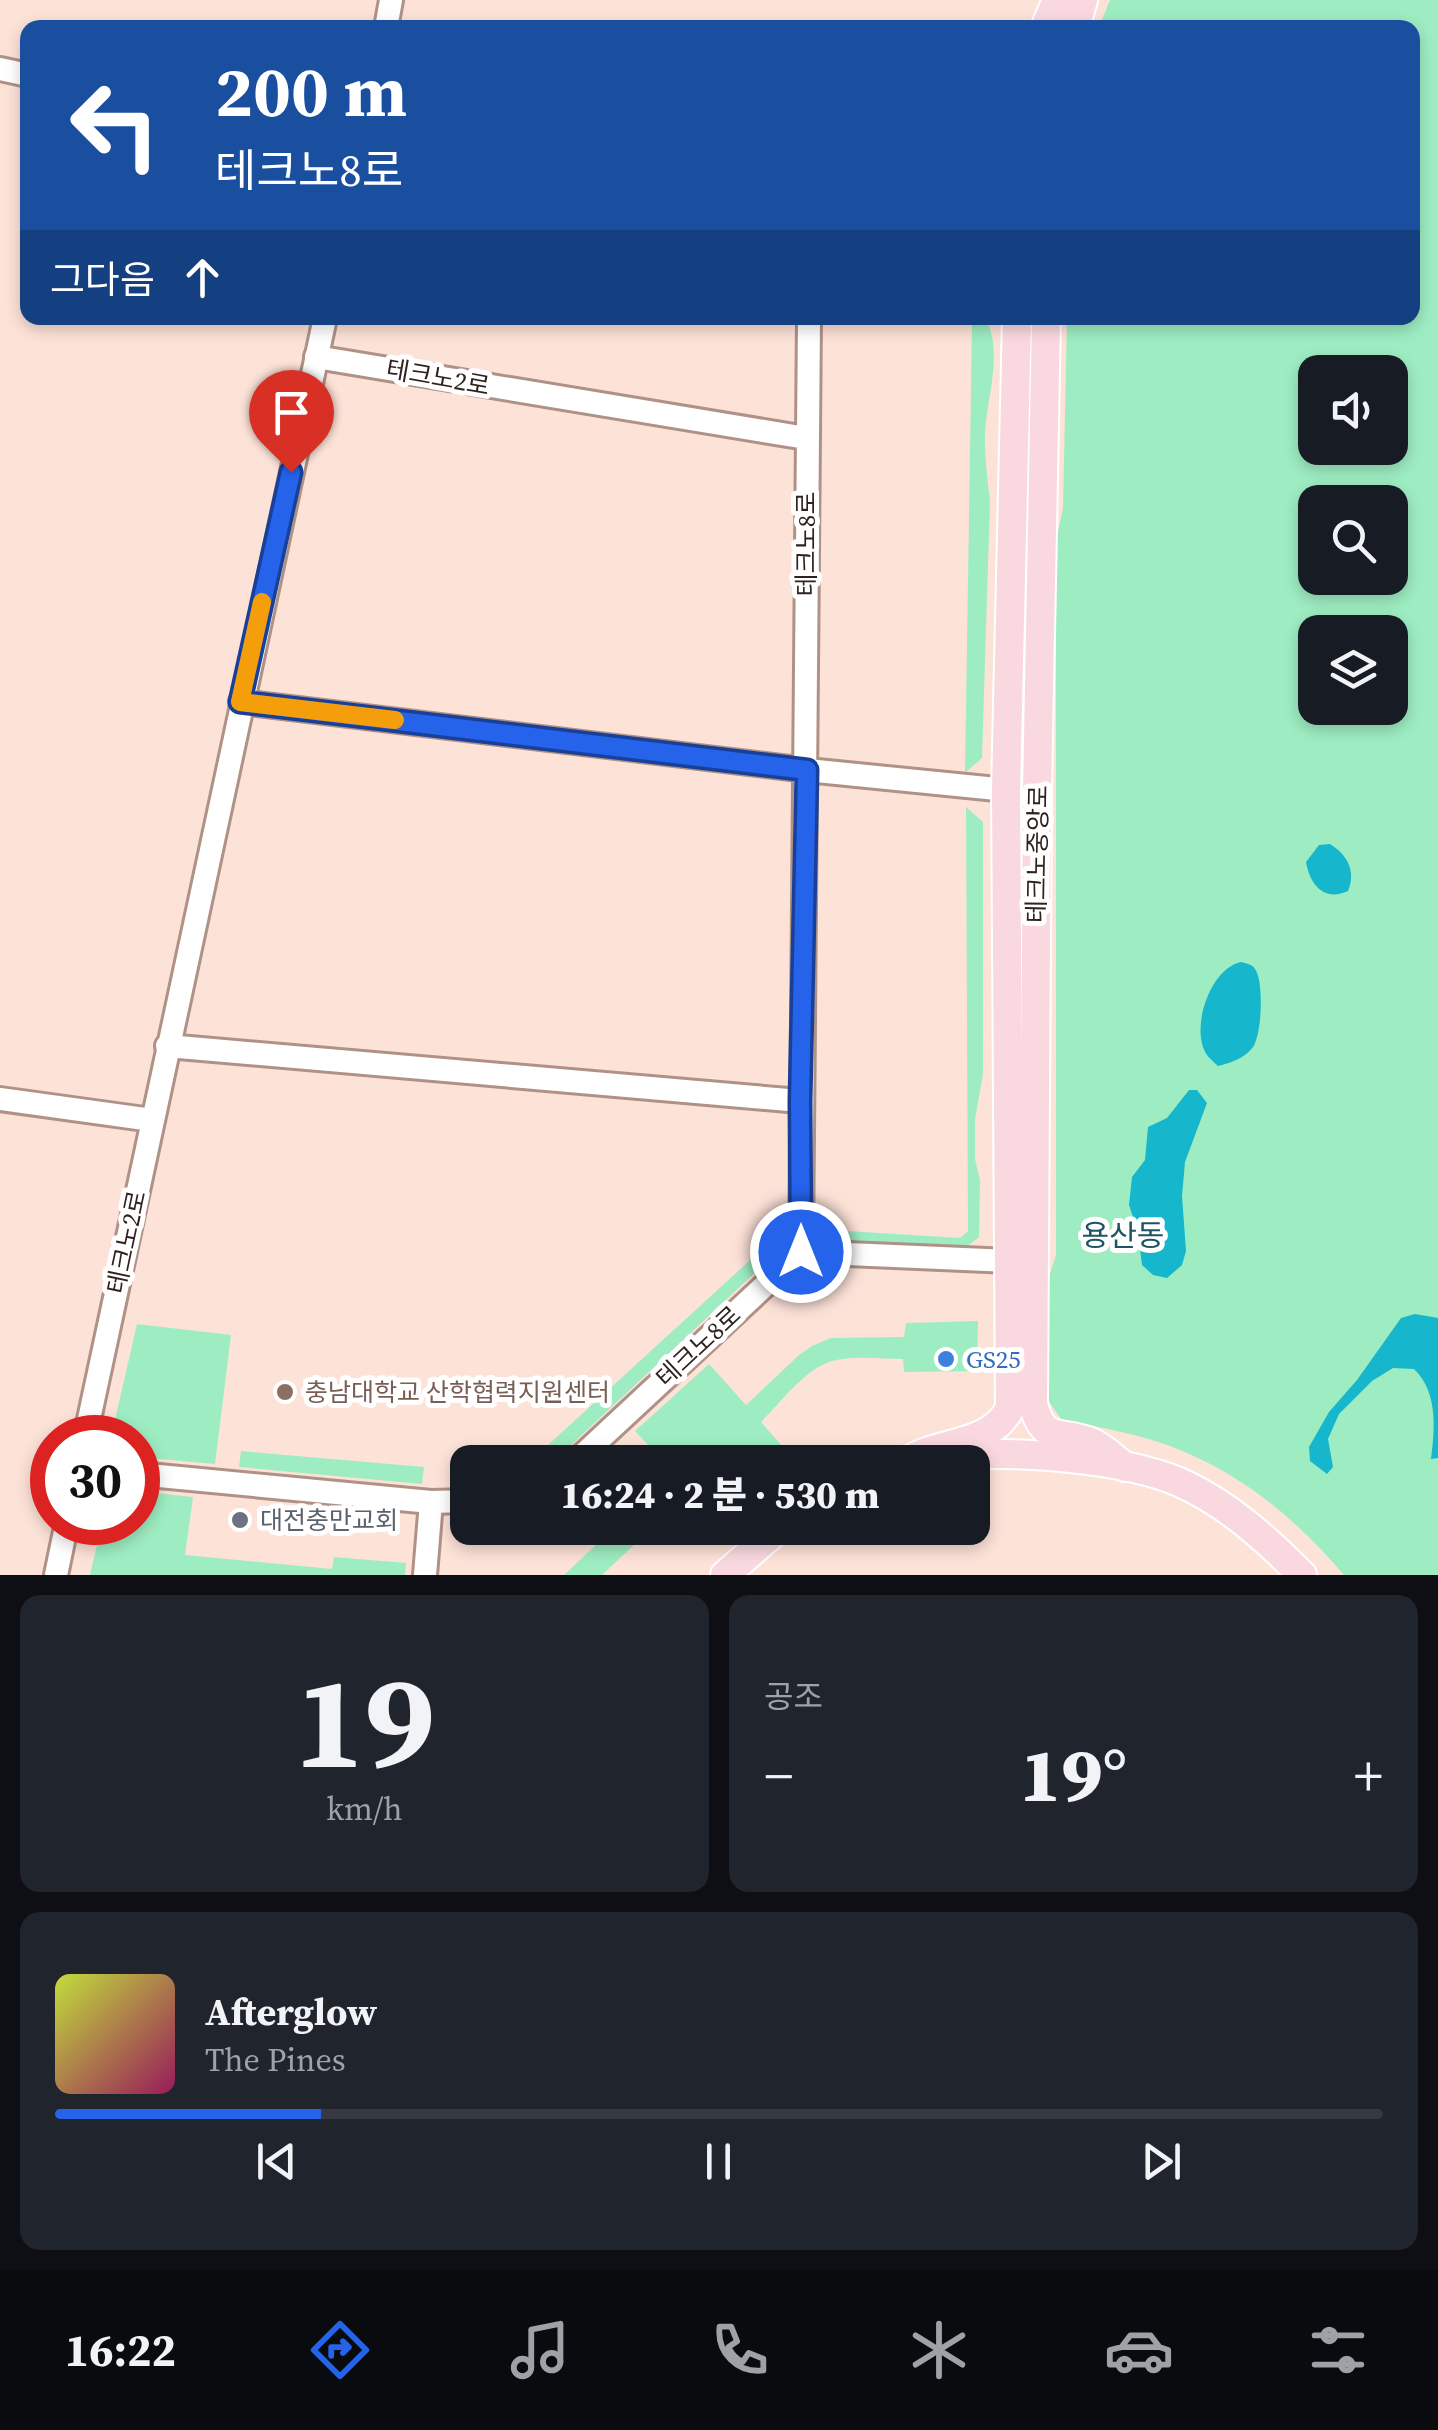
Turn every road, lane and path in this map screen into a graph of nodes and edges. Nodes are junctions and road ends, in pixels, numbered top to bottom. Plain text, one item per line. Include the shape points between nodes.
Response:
1 (323, 325) edge
2 (809, 325) edge
3 (1017, 325) edge
4 (1046, 325) edge
5 (316, 356) junction
6 (806, 438) junction
7 (240, 702) junction
8 (807, 770) junction
9 (1006, 790) junction
10 (1038, 794) junction
11 (167, 1046) junction
12 (0, 1100) edge
13 (800, 1101) junction
14 (152, 1120) junction
15 (801, 1252) junction
16 (1010, 1261) junction
17 (1021, 1391) junction
18 (91, 1415) edge
19 (592, 1445) edge
20 (949, 1445) edge
21 (990, 1455) edge
22 (1126, 1467) junction
23 (160, 1476) edge
24 (450, 1501) edge
25 (431, 1502) junction
26 (62, 1545) edge
27 (759, 1545) edge
28 (56, 1575) edge
29 (424, 1575) edge
30 (725, 1575) edge
31 (1302, 1575) edge

1 - 5 street, 테크노2로
2 - 6 street, 테크노8로
3 - 9 main road, 테크노중앙로
4 - 10 main road, 테크노중앙로
5 - 6 street, 테크노2로
5 - 7 street, 테크노2로
6 - 8 street, 테크노8로
7 - 8 street
7 - 11 street, 테크노2로
8 - 9 street
8 - 13 street, 테크노8로
9 - 10 street
9 - 16 main road, 테크노중앙로
10 - 17 main road, 테크노중앙로
11 - 13 street
11 - 14 street, 테크노2로
12 - 14 street
13 - 15 street, 테크노8로
14 - 18 street, 테크노2로
15 - 16 street
15 - 19 street, 테크노8로
16 - 17 main road, 테크노중앙로
17 - 20 main road via 1002,1423
17 - 22 main road via 1049,1434 1093,1442
21 - 22 main road
22 - 31 main road via 1178,1481 1228,1509
23 - 25 street
24 - 25 street
25 - 29 street
26 - 28 street
27 - 30 main road

